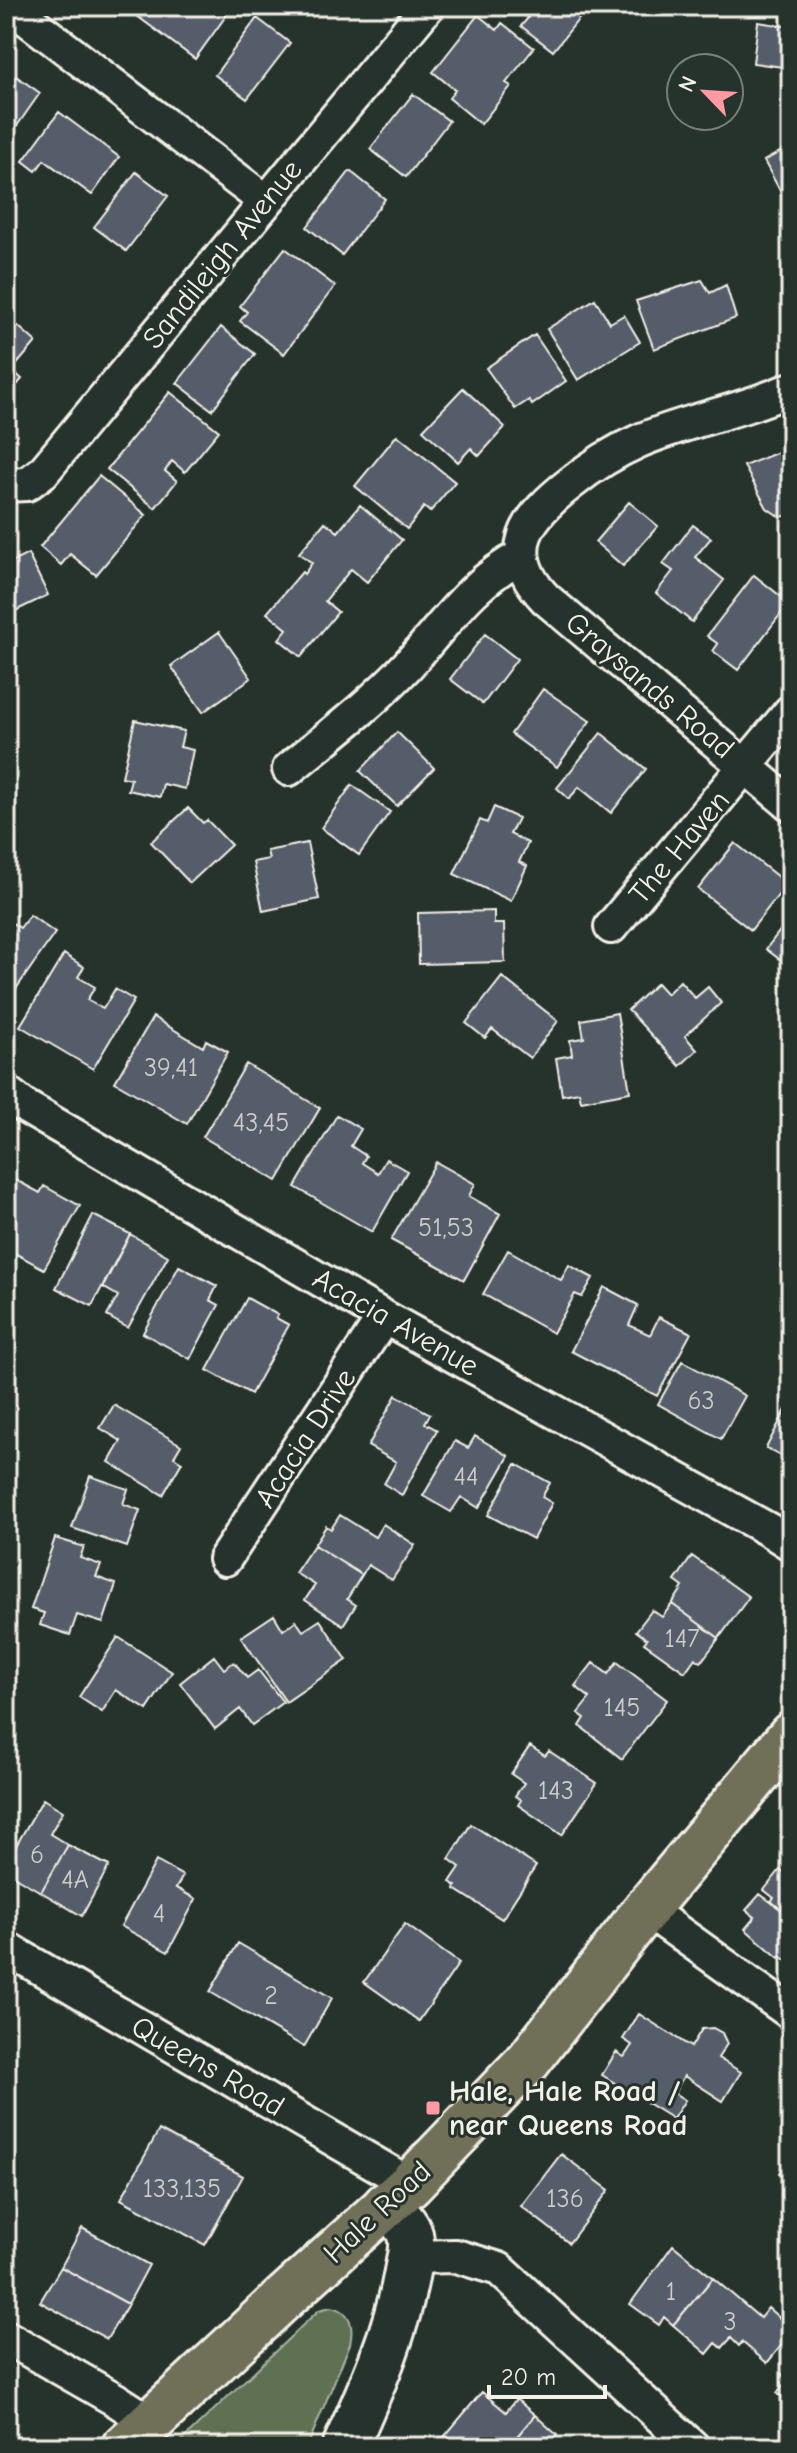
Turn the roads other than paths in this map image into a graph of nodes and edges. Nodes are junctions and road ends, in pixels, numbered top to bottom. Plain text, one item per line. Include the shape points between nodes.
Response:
1 (10, 6) edge
2 (428, 6) edge
3 (265, 201) junction
4 (791, 389) edge
5 (6, 485) edge
6 (522, 556) junction
7 (791, 711) edge
8 (746, 766) junction
9 (289, 769) dead end
10 (791, 805) edge
11 (611, 927) dead end
12 (6, 1092) edge
13 (384, 1317) junction
14 (791, 1544) edge
15 (225, 1559) dead end
16 (791, 1735) edge
17 (646, 1909) junction
18 (6, 1948) edge
19 (791, 2013) edge
20 (398, 2195) junction
21 (409, 2257) junction
22 (6, 2337) edge
23 (137, 2435) edge
24 (345, 2447) edge
25 (693, 2447) edge

1 - 3 street
2 - 3 street, Sandileigh Avenue
3 - 5 street, Sandileigh Avenue via 43,472 27,484
4 - 6 street via 664,432 600,462 542,508 525,534
6 - 8 street, Graysands Road via 530,580 546,599
6 - 9 street via 475,588 407,666
7 - 8 street, The Haven
8 - 10 street, Graysands Road
8 - 11 street, The Haven
12 - 13 street, Acacia Avenue
13 - 14 street, Acacia Avenue
13 - 15 street, Acacia Drive
16 - 17 main road, Hale Road
17 - 19 street
17 - 20 main road, Hale Road via 529,2060
18 - 20 street, Queens Road
20 - 21 main road via 411,2238
20 - 23 main road, Hale Road
21 - 24 main road via 390,2338
21 - 25 street via 456,2256 499,2269
22 - 23 street via 116,2400

